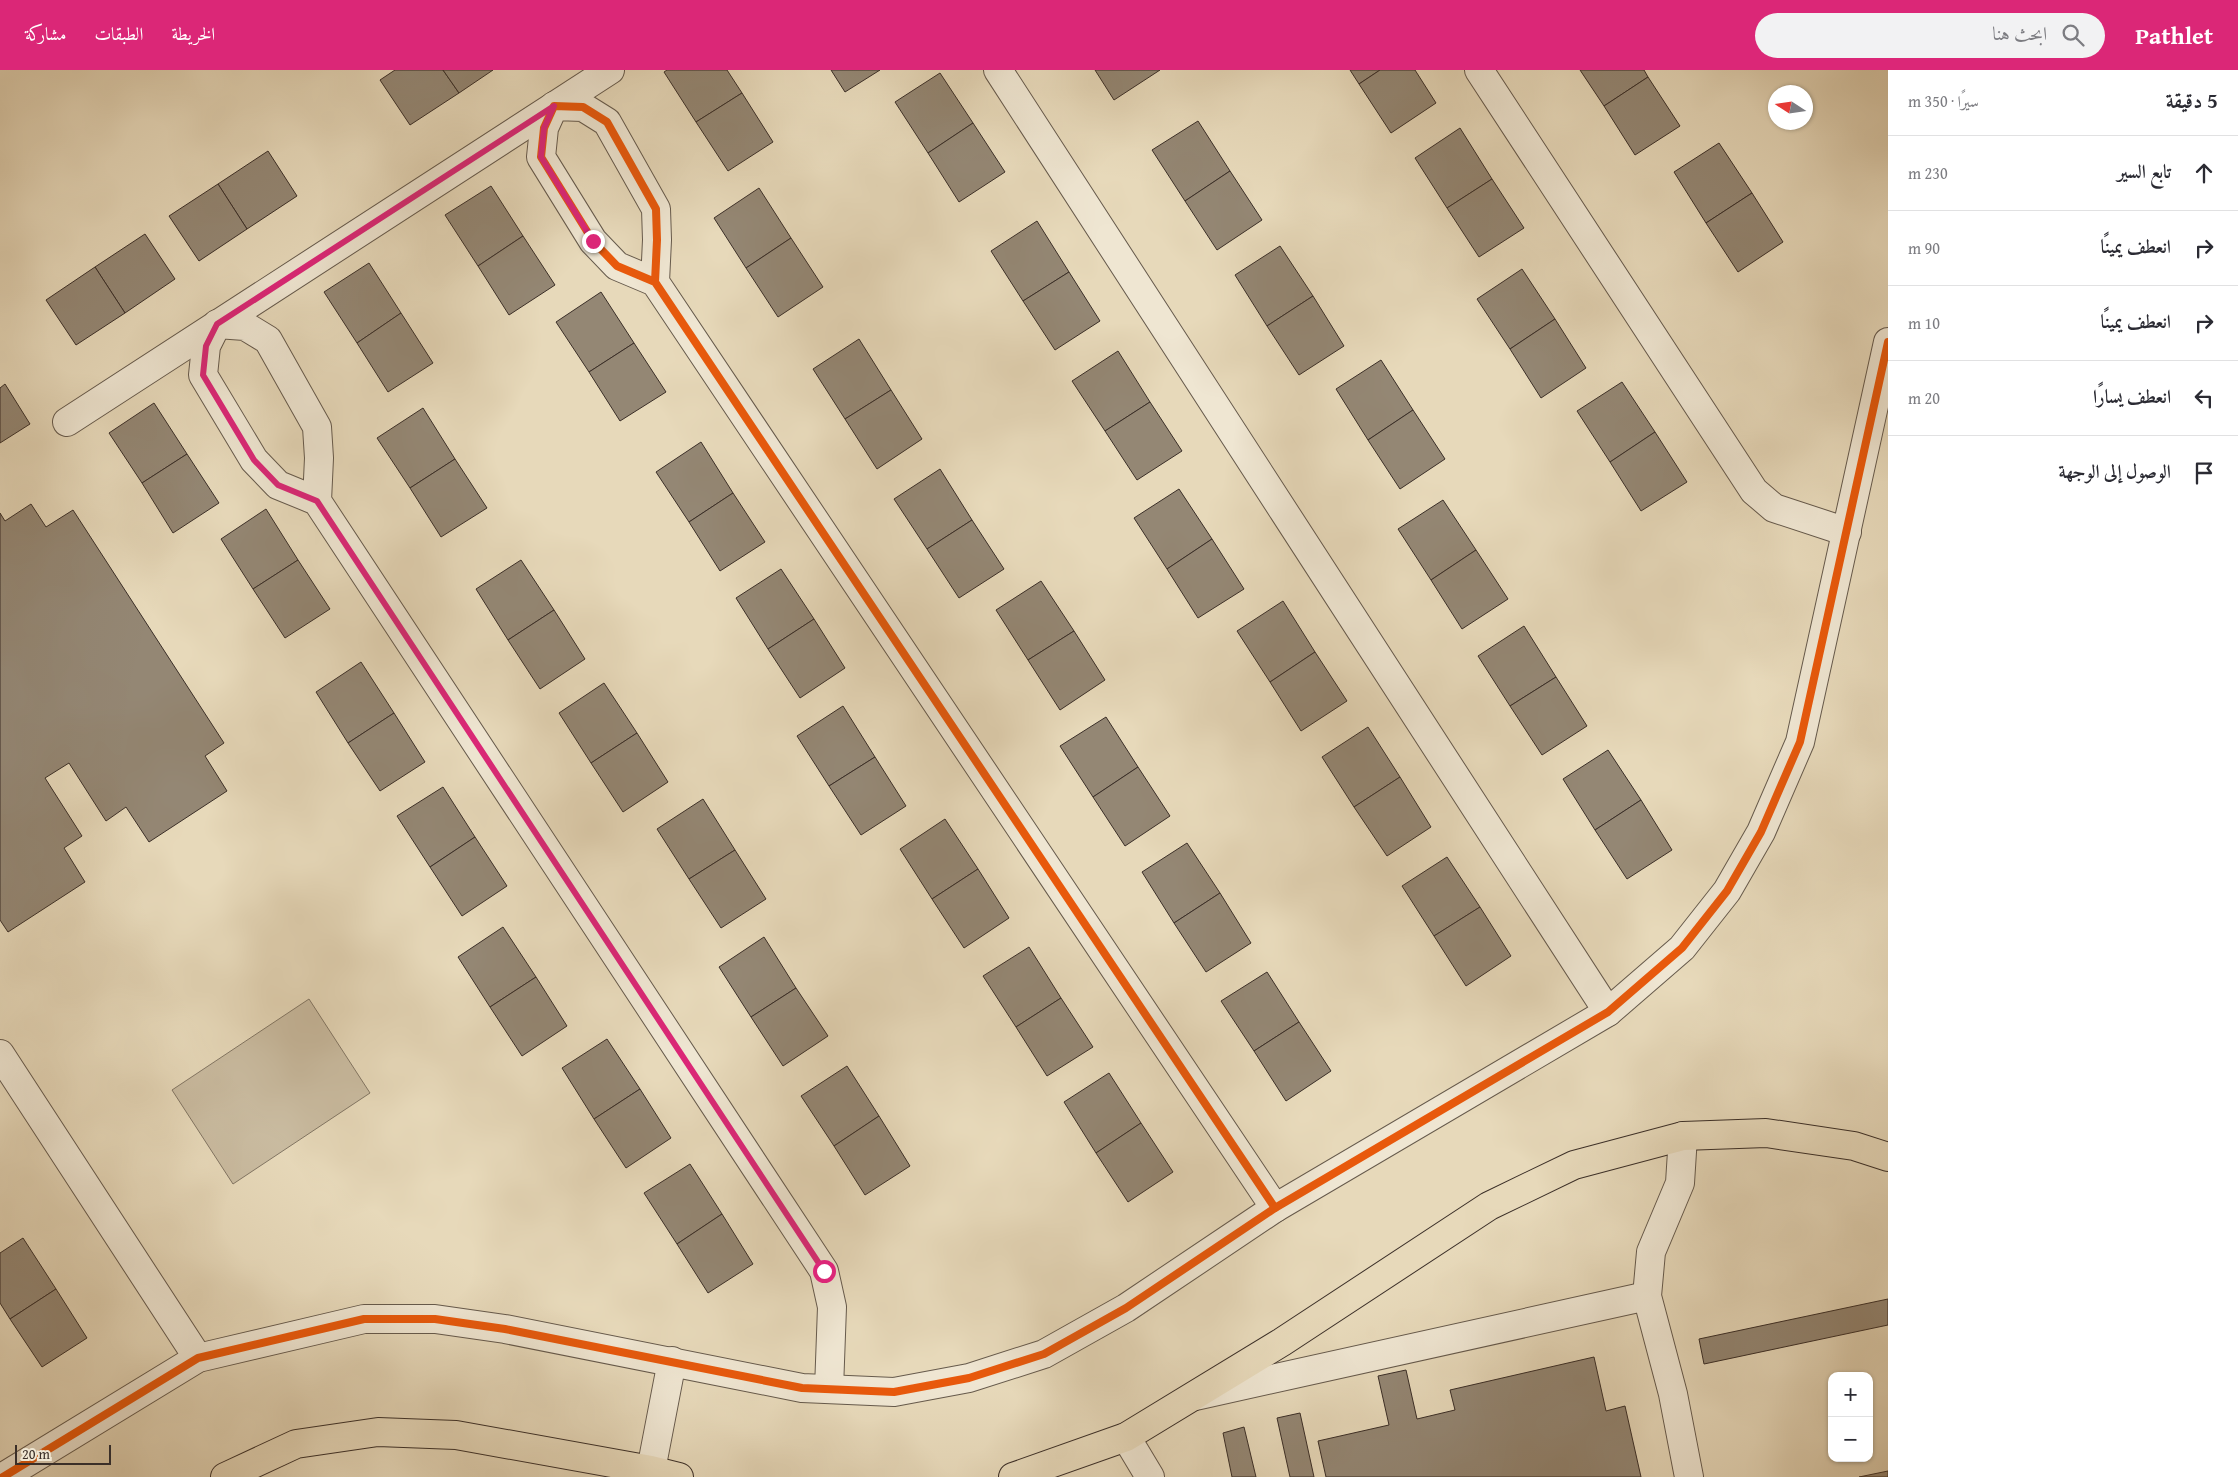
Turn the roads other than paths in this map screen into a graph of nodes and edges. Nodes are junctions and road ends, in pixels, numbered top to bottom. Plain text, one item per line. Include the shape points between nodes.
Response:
1 (610, 70) edge
2 (998, 70) edge
3 (1478, 70) edge
4 (554, 106) junction
5 (655, 282) junction
6 (217, 324) junction
7 (1888, 342) edge
8 (67, 422) dead end
9 (317, 501) junction
10 (1847, 532) junction
11 (1608, 1012) junction
12 (0, 1054) edge
13 (1683, 1136) junction
14 (1888, 1156) edge
15 (1275, 1208) junction
16 (1647, 1296) junction
17 (198, 1358) junction
18 (672, 1361) junction
19 (829, 1389) junction
20 (1194, 1397) junction
21 (1126, 1437) junction
22 (652, 1470) junction
23 (3, 1474) edge
24 (225, 1477) edge
25 (679, 1477) edge
26 (1013, 1477) edge
27 (1150, 1477) edge
28 (1689, 1477) edge

1 - 4 street
2 - 11 street
3 - 10 street via 1754,491 1774,508
4 - 5 street via 544,128 541,157 593,241 617,266
4 - 5 street via 584,107 606,122 656,209
4 - 6 street
5 - 15 street
6 - 8 street
6 - 9 street via 245,326 268,340 317,427
6 - 9 street via 206,346 203,375 254,460 278,485
7 - 10 street
9 - 19 street via 824,1271 832,1306
10 - 11 street via 1800,742 1761,832 1728,891 1682,948
11 - 15 street
12 - 17 street
13 - 14 main road via 1766,1133 1854,1146
13 - 16 street via 1680,1184 1651,1252
13 - 20 main road via 1574,1165 1489,1206
15 - 19 street via 1126,1308 1044,1354 969,1378 894,1392
16 - 20 street
16 - 28 street via 1673,1394
17 - 18 street via 364,1319 435,1319
17 - 23 street
18 - 19 street via 802,1388
18 - 22 street
20 - 21 main road
21 - 26 main road
21 - 27 street
22 - 24 main road via 456,1435 378,1432 296,1444
22 - 25 main road

